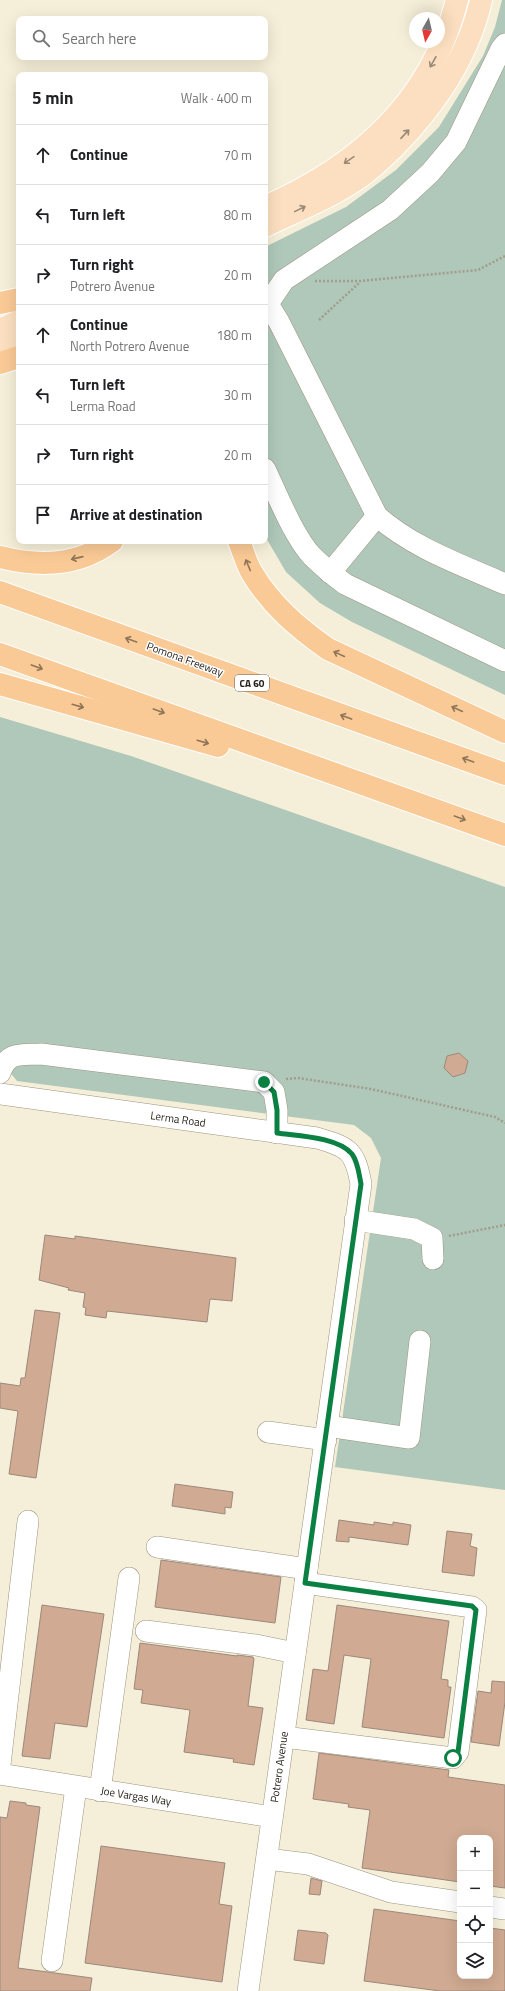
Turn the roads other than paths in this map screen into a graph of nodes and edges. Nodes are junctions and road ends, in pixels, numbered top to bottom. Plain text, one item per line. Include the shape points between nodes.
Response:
1 (457, 0) edge
2 (481, 0) edge
3 (505, 44) edge
4 (268, 206) edge
5 (268, 225) edge
6 (16, 300) edge
7 (0, 303) edge
8 (268, 303) edge
9 (268, 308) edge
10 (16, 322) edge
11 (0, 330) edge
12 (16, 345) edge
13 (0, 353) edge
14 (16, 358) edge
15 (0, 363) edge
16 (268, 476) edge
17 (377, 516) junction
18 (107, 544) edge
19 (240, 544) edge
20 (0, 557) edge
21 (330, 573) junction
22 (505, 584) edge
23 (0, 592) edge
24 (0, 654) edge
25 (504, 658) edge
26 (0, 684) edge
27 (505, 732) edge
28 (505, 774) edge
29 (423, 804) junction
30 (505, 835) edge
31 (0, 1073) edge
32 (0, 1094) edge
33 (277, 1133) junction
34 (352, 1154) joint
35 (356, 1220) junction
36 (432, 1248) road end
37 (420, 1342) dead end
38 (268, 1432) dead end
39 (327, 1433) junction
40 (28, 1521) dead end
41 (157, 1547) dead end
42 (306, 1576) junction
43 (129, 1578) dead end
44 (146, 1631) dead end
45 (295, 1654) junction
46 (284, 1737) junction
47 (0, 1765) edge
48 (0, 1774) edge
49 (76, 1787) junction
50 (100, 1791) junction
51 (272, 1817) junction
52 (267, 1859) junction
53 (457, 1902) edge
54 (493, 1907) edge
55 (505, 1909) edge
56 (52, 1961) dead end
57 (248, 1991) edge

1 -> 4 main road via 435,60 387,128 326,177
5 -> 2 main road via 334,193 373,166 406,134 435,98 456,66 476,24
3 - 8 street via 456,142 430,173 390,210 284,280
6 - 7 highway
9 - 17 street via 280,322
10 - 11 main road
12 - 13 main road
14 - 15 highway
16 - 21 street via 311,555
17 - 21 street
17 - 22 street via 412,542
18 -> 20 highway via 83,557 50,564 20,562
27 -> 19 highway via 328,649 307,635 263,589 251,572
21 - 25 street via 344,584
28 -> 23 highway, Pomona Freeway / CA 60
24 -> 29 highway
26 -> 29 highway
29 -> 30 highway
31 - 33 street via 4,1063 14,1055 41,1054 264,1082 274,1092
32 - 33 street, Lerma Road
33 - 34 street, Lerma Road via 317,1138 338,1144
34 - 35 street, Potrero Avenue via 361,1184
35 - 36 street via 414,1229
35 - 39 street, Potrero Avenue
37 - 39 street via 409,1438
38 - 39 street
39 - 42 street, Potrero Avenue
40 - 47 street
41 - 42 street
42 - 45 street, Potrero Avenue
42 - 46 street via 472,1606 476,1610 458,1752 453,1758
43 - 50 street
44 - 45 street via 256,1645
45 - 46 street, Potrero Avenue
46 - 51 street, Potrero Avenue
48 - 49 street, Joe Vargas Way
49 - 50 street, Joe Vargas Way
49 - 56 street
50 - 51 street, Joe Vargas Way
51 - 52 street, Potrero Avenue
52 - 53 street via 308,1864 391,1892
52 - 57 street, Potrero Avenue
54 - 55 street

